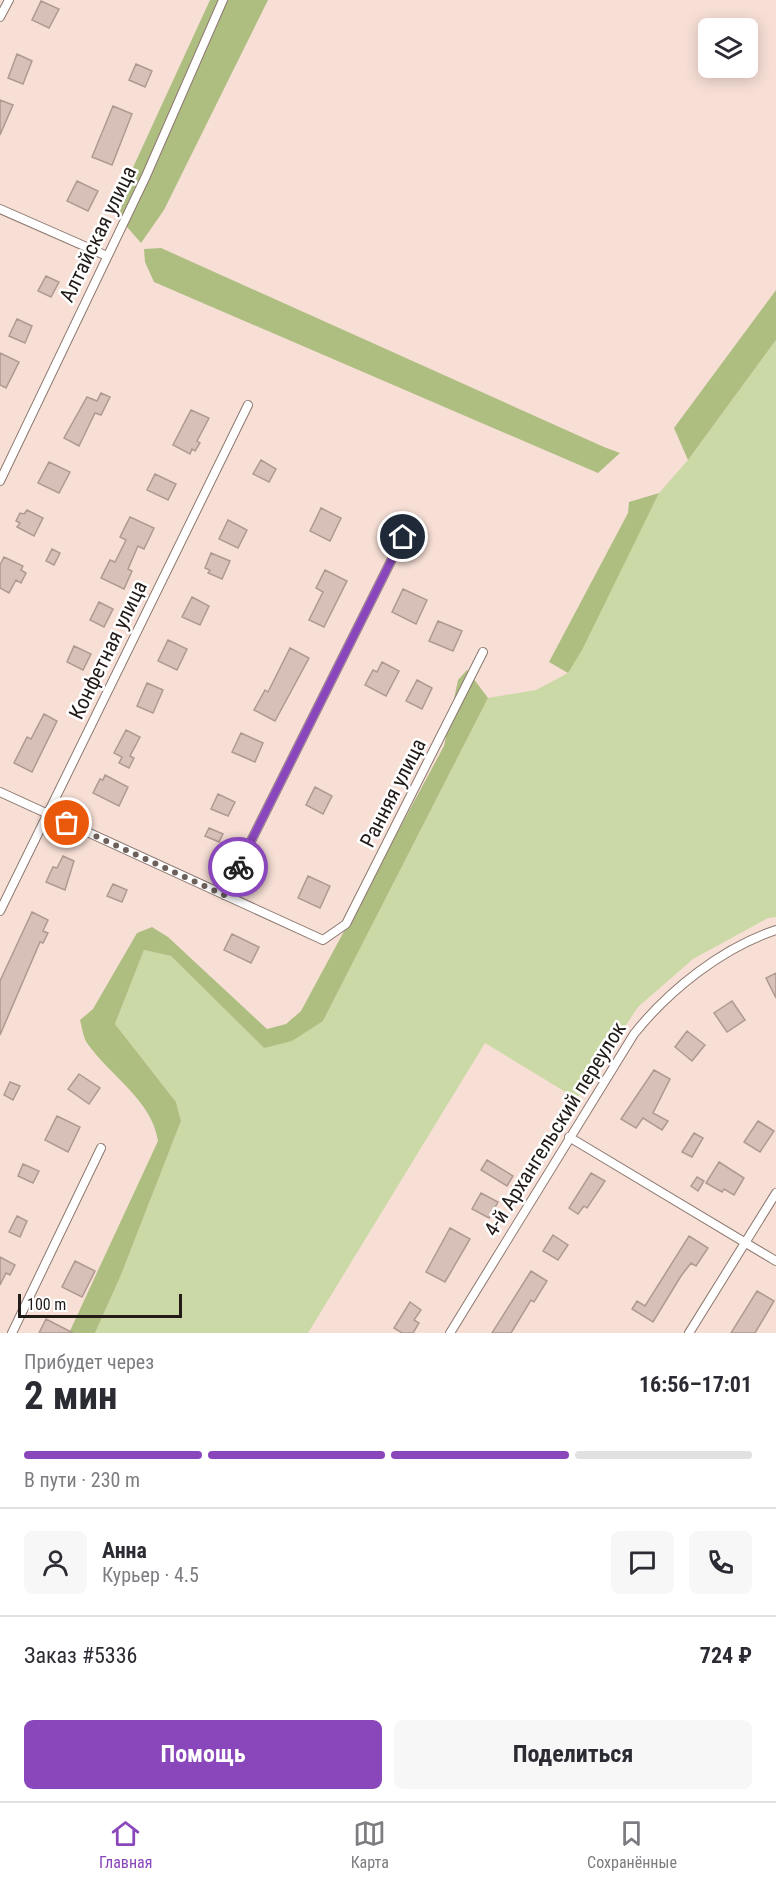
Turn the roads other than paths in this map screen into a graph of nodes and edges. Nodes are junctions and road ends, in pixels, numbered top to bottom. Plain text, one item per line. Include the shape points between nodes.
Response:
1 (9, 0) edge
2 (223, 0) edge
3 (0, 17) edge
4 (0, 209) edge
5 (107, 255) junction
6 (248, 405) dead end
7 (0, 482) edge
8 (403, 537) dead end
9 (483, 652) dead end
10 (0, 792) edge
11 (48, 814) junction
12 (224, 895) junction
13 (0, 911) edge
14 (776, 930) edge
15 (569, 1137) junction
16 (101, 1148) dead end
17 (776, 1193) edge
18 (745, 1242) junction
19 (776, 1261) edge
20 (12, 1333) edge
21 (450, 1333) edge
22 (689, 1333) edge

1 - 3 street
2 - 5 street, Алтайская улица
4 - 5 street
5 - 7 street, Алтайская улица
6 - 11 street, Конфетная улица
8 - 12 street
9 - 12 street, Ранняя улица via 346,924 323,940
10 - 11 street
11 - 12 street
11 - 13 street, Конфетная улица
14 - 15 street, 4-й Архангельский переулок via 760,935 717,961 662,1002 622,1051
15 - 18 street
15 - 21 street, 4-й Архангельский переулок
16 - 20 street
17 - 18 street
18 - 19 street
18 - 22 street

